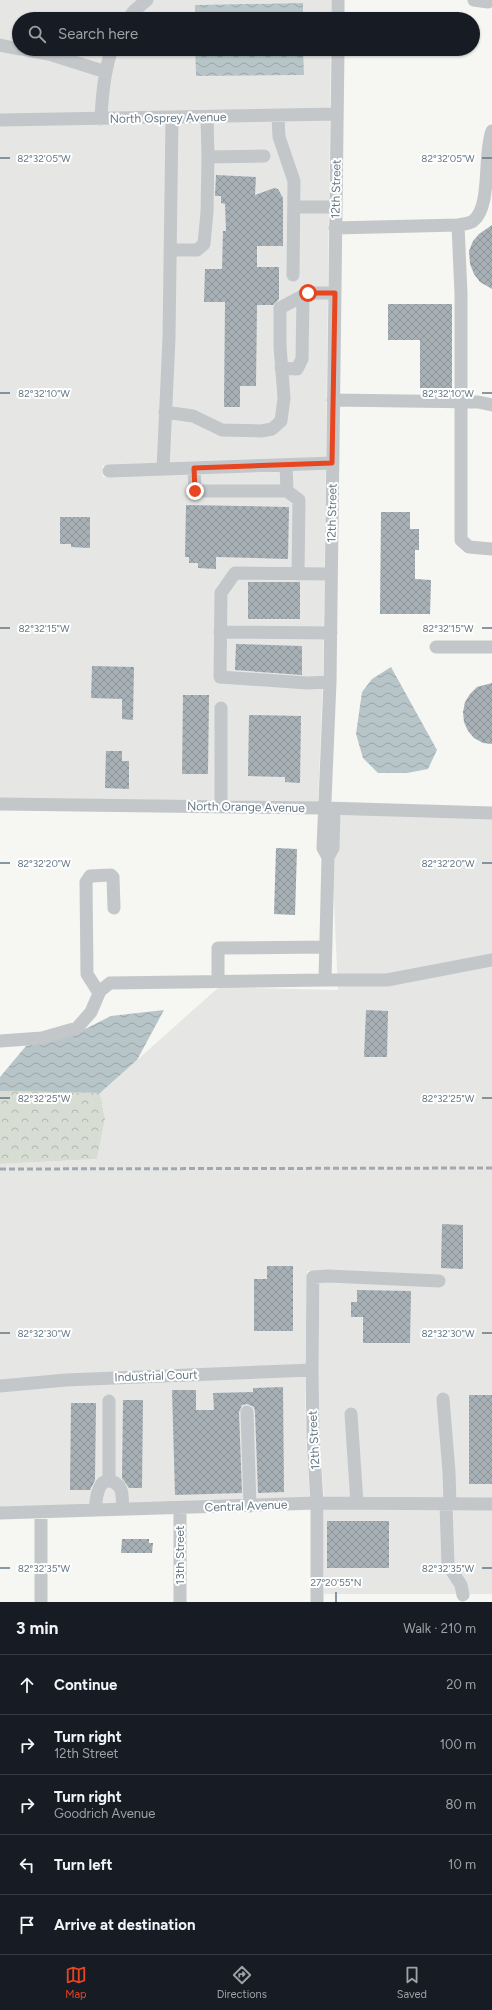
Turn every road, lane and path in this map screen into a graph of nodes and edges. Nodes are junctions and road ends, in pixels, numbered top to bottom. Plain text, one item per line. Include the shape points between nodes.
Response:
1 (147, 0) edge
2 (338, 0) edge
3 (474, 0) edge
4 (488, 2) dead end
5 (135, 12) edge
6 (338, 12) edge
7 (0, 45) edge
8 (12, 47) edge
9 (55, 56) edge
10 (110, 56) edge
11 (338, 56) edge
12 (106, 72) junction
13 (337, 114) junction
14 (278, 116) junction
15 (207, 117) junction
16 (101, 118) junction
17 (172, 118) junction
18 (0, 120) edge
19 (492, 131) edge
20 (264, 156) dead end
21 (208, 157) junction
22 (294, 207) junction
23 (336, 207) junction
24 (458, 225) junction
25 (335, 228) junction
26 (170, 250) junction
27 (293, 275) dead end
28 (335, 293) junction
29 (303, 296) junction
30 (281, 368) junction
31 (333, 400) junction
32 (461, 402) junction
33 (492, 405) edge
34 (165, 412) junction
35 (332, 463) junction
36 (286, 465) junction
37 (194, 468) junction
38 (163, 469) junction
39 (109, 471) dead end
40 (287, 491) junction
41 (492, 549) edge
42 (298, 574) junction
43 (331, 574) junction
44 (220, 632) junction
45 (331, 633) junction
46 (436, 647) dead end
47 (492, 647) edge
48 (330, 682) junction
49 (221, 708) dead end
50 (0, 804) edge
51 (221, 807) junction
52 (329, 809) junction
53 (492, 813) edge
54 (114, 908) dead end
55 (326, 947) junction
56 (492, 960) edge
57 (325, 980) junction
58 (218, 981) junction
59 (99, 993) junction
60 (5, 1041) edge
61 (0, 1051) edge
62 (439, 1281) dead end
63 (312, 1370) junction
64 (0, 1386) edge
65 (443, 1399) dead end
66 (109, 1401) dead end
67 (247, 1412) dead end
68 (351, 1414) dead end
69 (109, 1481) junction
70 (317, 1503) junction
71 (357, 1504) junction
72 (448, 1504) junction
73 (492, 1504) edge
74 (250, 1506) junction
75 (180, 1508) junction
76 (123, 1509) junction
77 (94, 1510) junction
78 (41, 1512) junction
79 (0, 1513) edge
80 (464, 1594) dead end
81 (41, 1602) edge
82 (180, 1602) edge
83 (317, 1602) edge

1 - 5 street
2 - 6 street
3 - 4 street
7 - 8 street
9 - 12 street
10 - 12 street
11 - 13 street, 12th Street
12 - 16 street
13 - 14 street, North Osprey Avenue
13 - 23 street, 12th Street
14 - 15 street, North Osprey Avenue
14 - 22 street via 279,137 293,175
15 - 17 street, North Osprey Avenue
15 - 21 street
16 - 17 street, North Osprey Avenue
16 - 18 street, North Osprey Avenue
17 - 26 street
19 - 24 street via 488,141 484,205 473,221
20 - 21 street
21 - 26 street via 204,244 197,250
22 - 23 street
22 - 27 street
23 - 25 street, 12th Street
24 - 25 street
24 - 32 street
25 - 28 street, 12th Street
26 - 34 street
28 - 29 street via 308,293
28 - 31 street, 12th Street
29 - 30 street via 280,308
29 - 30 street via 302,359 298,369
30 - 34 street via 284,398 281,421 272,429 222,430 194,416
31 - 32 street
31 - 35 street, 12th Street
32 - 33 street
32 - 41 street via 461,540 469,547
34 - 38 street
35 - 36 street
35 - 43 street, 12th Street
36 - 37 street
36 - 40 street
37 - 38 street
37 - 40 street via 195,491
38 - 39 street
40 - 42 street via 299,500
42 - 43 street
42 - 44 street via 235,573 221,593
43 - 45 street, 12th Street
44 - 45 street
44 - 48 street via 220,677 307,683
45 - 48 street, 12th Street
46 - 47 street
48 - 52 street, 12th Street
49 - 51 street
50 - 51 street, North Orange Avenue
51 - 52 street, North Orange Avenue
52 - 53 street, North Orange Avenue
52 - 55 street, 12th Street via 323,848 328,857
54 - 59 street via 113,877 90,876 86,882 87,974
55 - 57 street, 12th Street
55 - 58 street via 218,948
56 - 57 street via 387,980
57 - 58 street
58 - 59 street via 110,983
59 - 60 street via 91,1012 77,1028 42,1038
60 - 61 street
62 - 63 street, 12th Street via 313,1277
63 - 64 street, Industrial Court via 66,1380
63 - 70 street, 12th Street
65 - 72 street via 450,1472
66 - 69 street
67 - 74 street
68 - 71 street
69 - 76 street via 121,1490
69 - 77 street via 100,1486
70 - 71 street, Central Avenue
70 - 74 street, Central Avenue
70 - 83 street, 12th Street
71 - 72 street, Central Avenue
72 - 73 street, Central Avenue
72 - 80 street via 448,1565
74 - 75 street, Central Avenue
75 - 76 street, Central Avenue
75 - 82 street, 13th Street
76 - 77 street, Central Avenue
77 - 78 street, Central Avenue
78 - 79 street, Central Avenue
78 - 81 street

